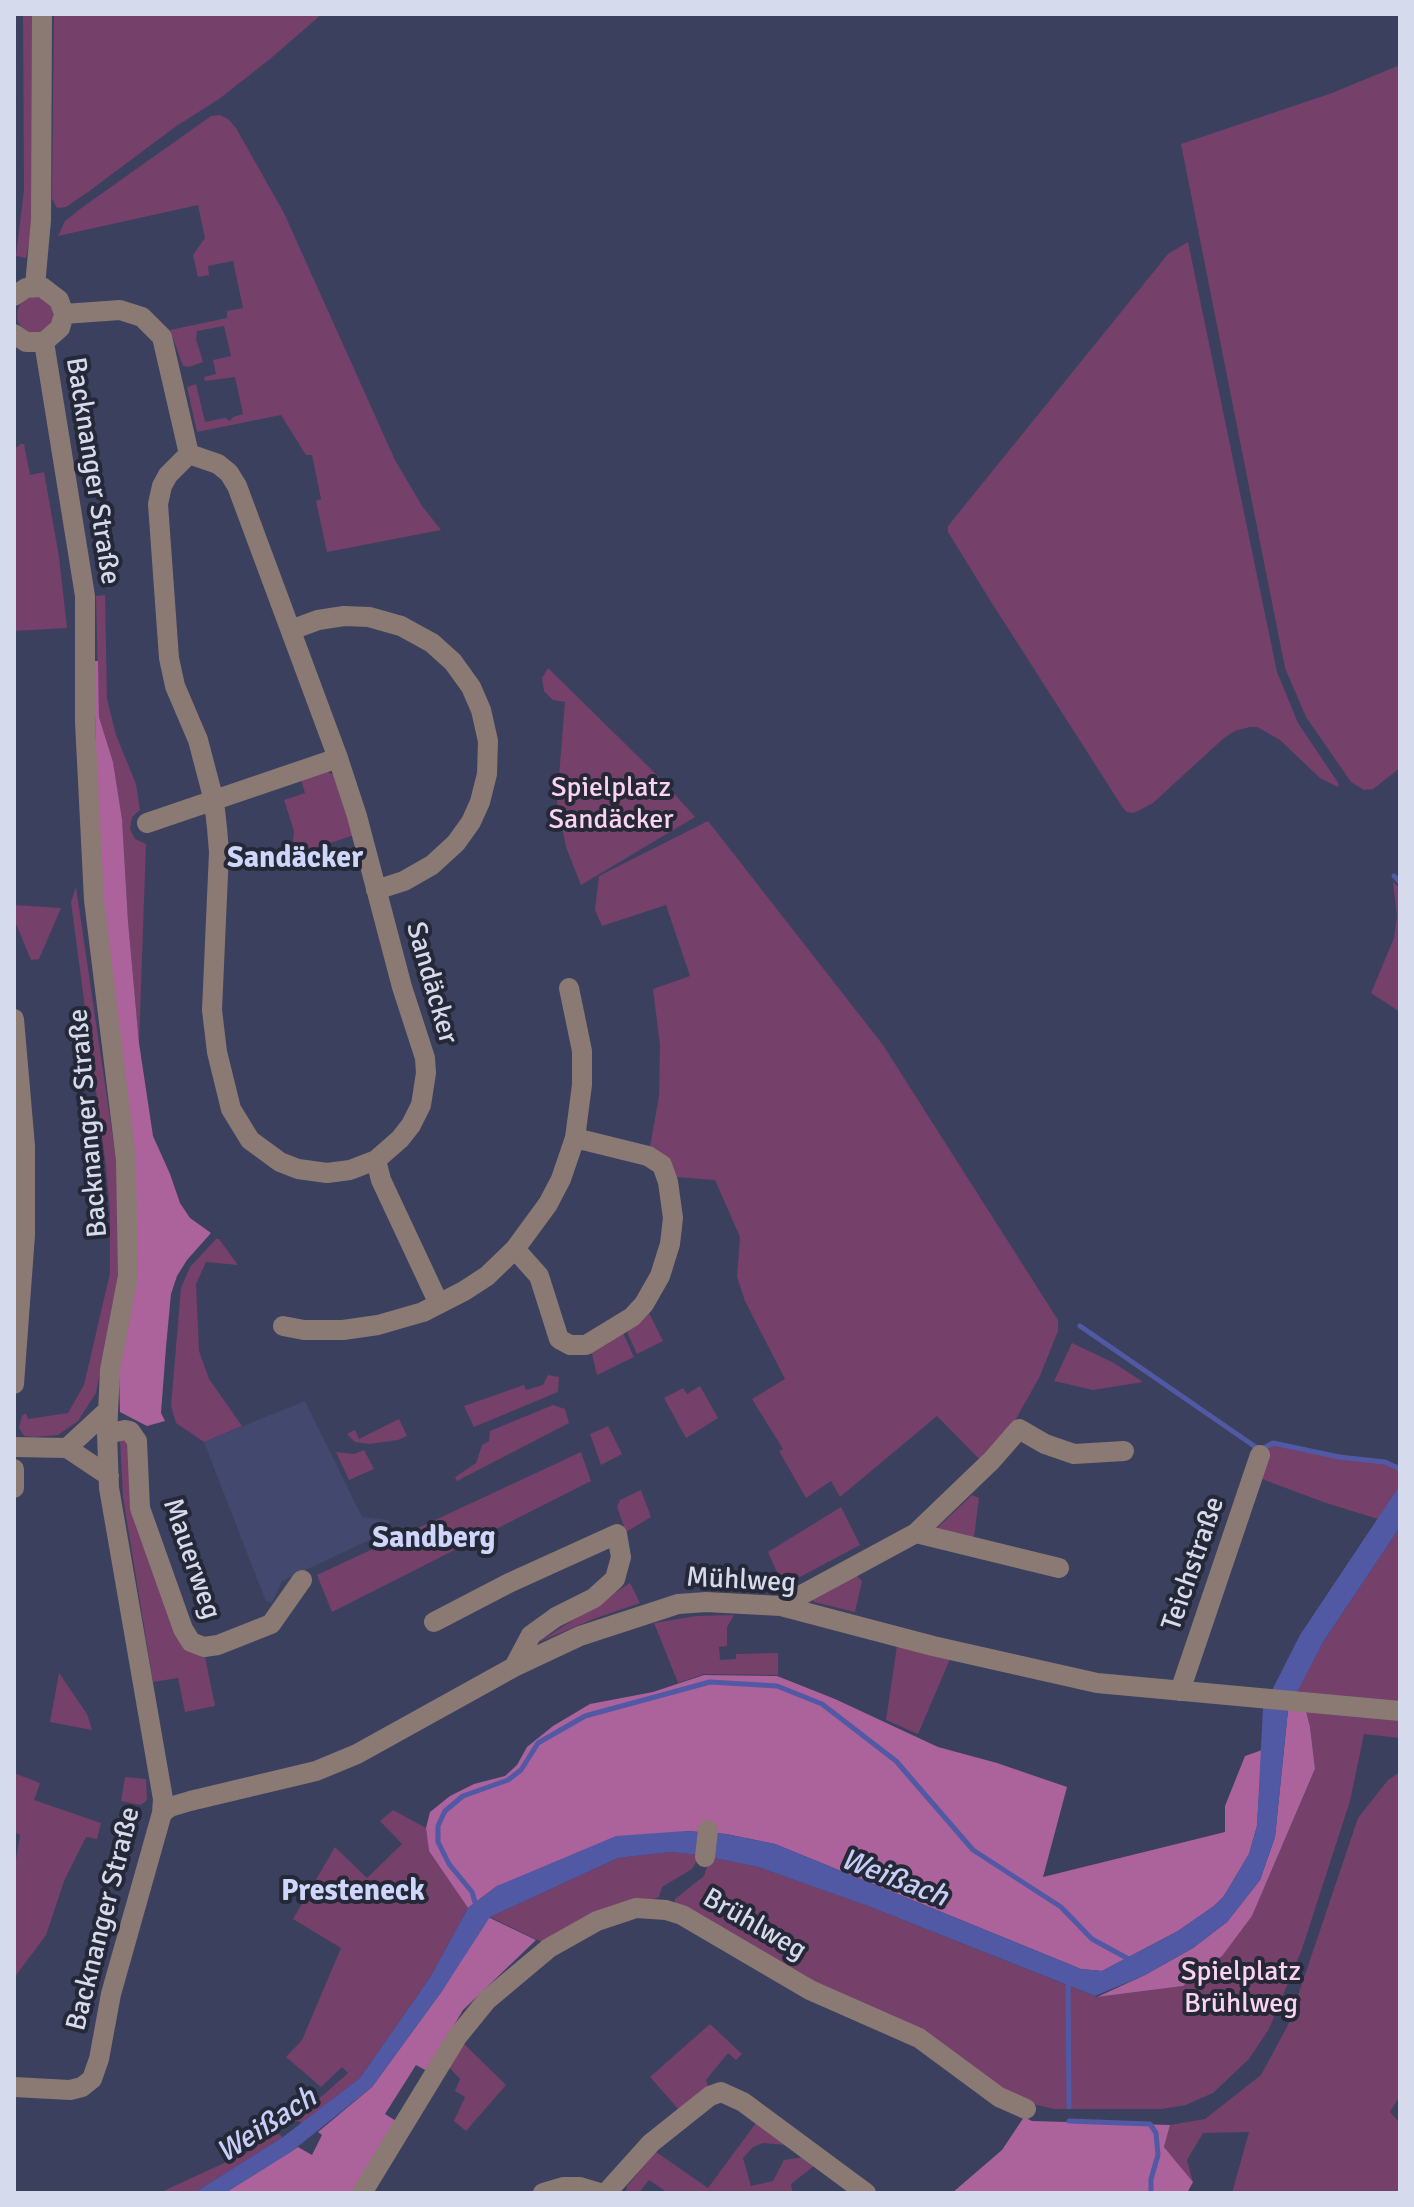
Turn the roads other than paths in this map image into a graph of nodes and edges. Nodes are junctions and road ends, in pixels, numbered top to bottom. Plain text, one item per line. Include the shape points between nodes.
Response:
1 (42, 14) edge
2 (35, 286) junction
3 (14, 296) edge
4 (64, 314) junction
5 (14, 334) edge
6 (44, 342) junction
7 (189, 454) junction
8 (291, 630) junction
9 (338, 758) junction
10 (214, 801) junction
11 (147, 823) dead end
12 (376, 890) junction
13 (569, 988) dead end
14 (14, 1019) edge
15 (17, 1103) edge
16 (575, 1138) junction
17 (376, 1160) junction
18 (515, 1249) junction
19 (18, 1278) edge
20 (439, 1304) junction
21 (283, 1326) dead end
22 (14, 1384) edge
23 (107, 1411) junction
24 (107, 1434) junction
25 (14, 1447) edge
26 (67, 1448) junction
27 (1124, 1451) dead end
28 (1260, 1455) dead end
29 (14, 1469) edge
30 (109, 1476) junction
31 (14, 1488) edge
32 (916, 1533) junction
33 (1059, 1568) dead end
34 (302, 1580) dead end
35 (781, 1606) junction
36 (434, 1622) dead end
37 (514, 1667) junction
38 (1180, 1691) junction
39 (1400, 1711) edge
40 (162, 1813) junction
41 (708, 1830) dead end
42 (705, 1857) dead end
43 (14, 2087) edge
44 (1026, 2109) dead end
45 (362, 2193) edge
46 (543, 2193) edge
47 (600, 2193) edge
48 (606, 2193) edge
49 (866, 2193) edge

1 - 2 street via 41,220
2 - 3 street
2 - 4 street via 55,294
4 - 6 street via 56,334
4 - 7 street via 120,310 142,317 158,330 167,348
5 - 6 street via 26,342
6 - 23 street, Backnanger Straße via 85,596 94,900 127,1172 128,1276
7 - 8 street, Sandäcker via 218,464 237,486
7 - 10 street, Sandäcker via 168,475 158,504 165,626 175,686 198,740
8 - 9 street, Sandäcker
8 - 12 street via 344,616 401,626 452,660 481,710 488,770 471,822 427,869
9 - 10 street
9 - 12 street, Sandäcker
10 - 11 street
10 - 17 street, Sandäcker via 219,852 212,1010 231,1109 250,1140 298,1169 338,1173
12 - 17 street, Sandäcker via 426,1073 421,1105 411,1125
13 - 16 street via 582,1051
14 - 15 street
15 - 19 street via 25,1193
16 - 18 street via 548,1204
16 - 18 street via 648,1156 662,1165 672,1201 664,1269 632,1317 586,1345 570,1345 559,1339 539,1276
17 - 20 street
18 - 20 street via 487,1276
19 - 22 street
20 - 21 street via 354,1329
23 - 24 street, Backnanger Straße
23 - 26 street
24 - 30 street, Backnanger Straße
24 - 34 street, Mauerweg via 130,1431 137,1441 140,1508 191,1642 218,1645 271,1624
25 - 26 street
26 - 30 street
27 - 32 street via 1074,1454 1019,1429
28 - 38 street, Teichstraße
29 - 31 street
30 - 40 street, Backnanger Straße
32 - 33 street
32 - 35 street
35 - 37 street, Mühlweg via 678,1604 580,1636
35 - 38 street, Mühlweg via 1097,1683
36 - 37 street via 617,1534 621,1557 615,1579 594,1598 531,1635
37 - 40 street, Mühlweg via 357,1754 295,1777 190,1801
38 - 39 street, Mühlweg
40 - 43 street, Backnanger Straße via 92,2079 70,2090
41 - 42 street
44 - 45 street, Brühlweg via 999,2097 919,2038 810,1990 682,1915 636,1908 597,1921 549,1948 487,2000 457,2037
46 - 47 street via 580,2187
48 - 49 street via 651,2143 715,2092 743,2102

